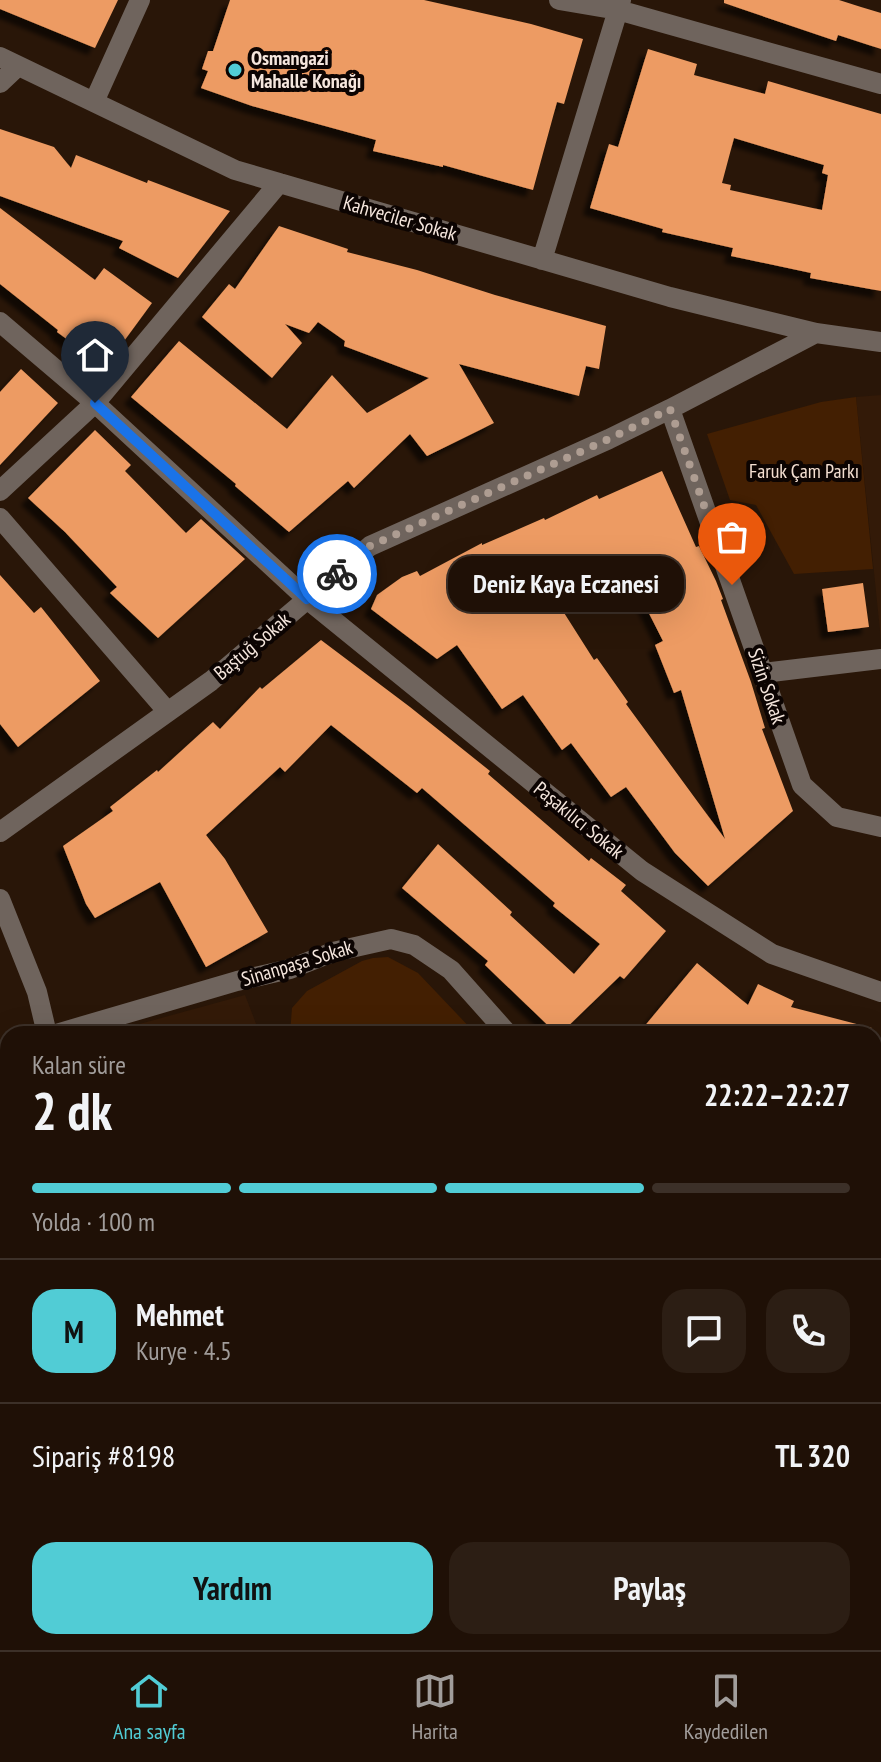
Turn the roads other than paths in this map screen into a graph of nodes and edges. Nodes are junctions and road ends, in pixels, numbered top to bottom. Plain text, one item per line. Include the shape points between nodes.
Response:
1 (140, 0) edge
2 (559, 0) edge
3 (620, 5) edge
4 (9, 62) edge
5 (0, 83) edge
6 (881, 84) edge
7 (94, 102) junction
8 (279, 183) junction
9 (542, 260) junction
10 (0, 322) edge
11 (816, 333) junction
12 (881, 342) edge
13 (95, 403) junction
14 (670, 409) junction
15 (0, 491) edge
16 (0, 518) edge
17 (307, 599) junction
18 (881, 659) edge
19 (763, 673) junction
20 (168, 712) junction
21 (881, 827) edge
22 (0, 832) edge
23 (0, 899) edge
24 (881, 992) edge
25 (45, 1026) edge
26 (83, 1026) edge
27 (501, 1026) edge

1 - 7 street
2 - 3 street
3 - 6 street
3 - 9 street
4 - 5 street
4 - 7 street, Kahveciler Sokak
7 - 8 street, Kahveciler Sokak via 235,170
8 - 9 street, Kahveciler Sokak
8 - 13 street
9 - 11 street, Kahveciler Sokak
10 - 13 street, Paşakılıcı Sokak
11 - 12 street, Kahveciler Sokak
11 - 14 street, Baştuğ Sokak
13 - 15 street
13 - 17 street, Paşakılıcı Sokak
14 - 17 street, Baştuğ Sokak via 370,546
14 - 19 street, Sizin Sokak
16 - 20 street
17 - 20 street, Baştuğ Sokak
17 - 24 street, Paşakılıcı Sokak via 642,871 772,954
18 - 19 street
19 - 21 street, Sizin Sokak via 802,785 837,817
20 - 22 street, Baştuğ Sokak
23 - 25 street
26 - 27 street, Sinanpaşa Sokak via 391,939 414,945 451,970

